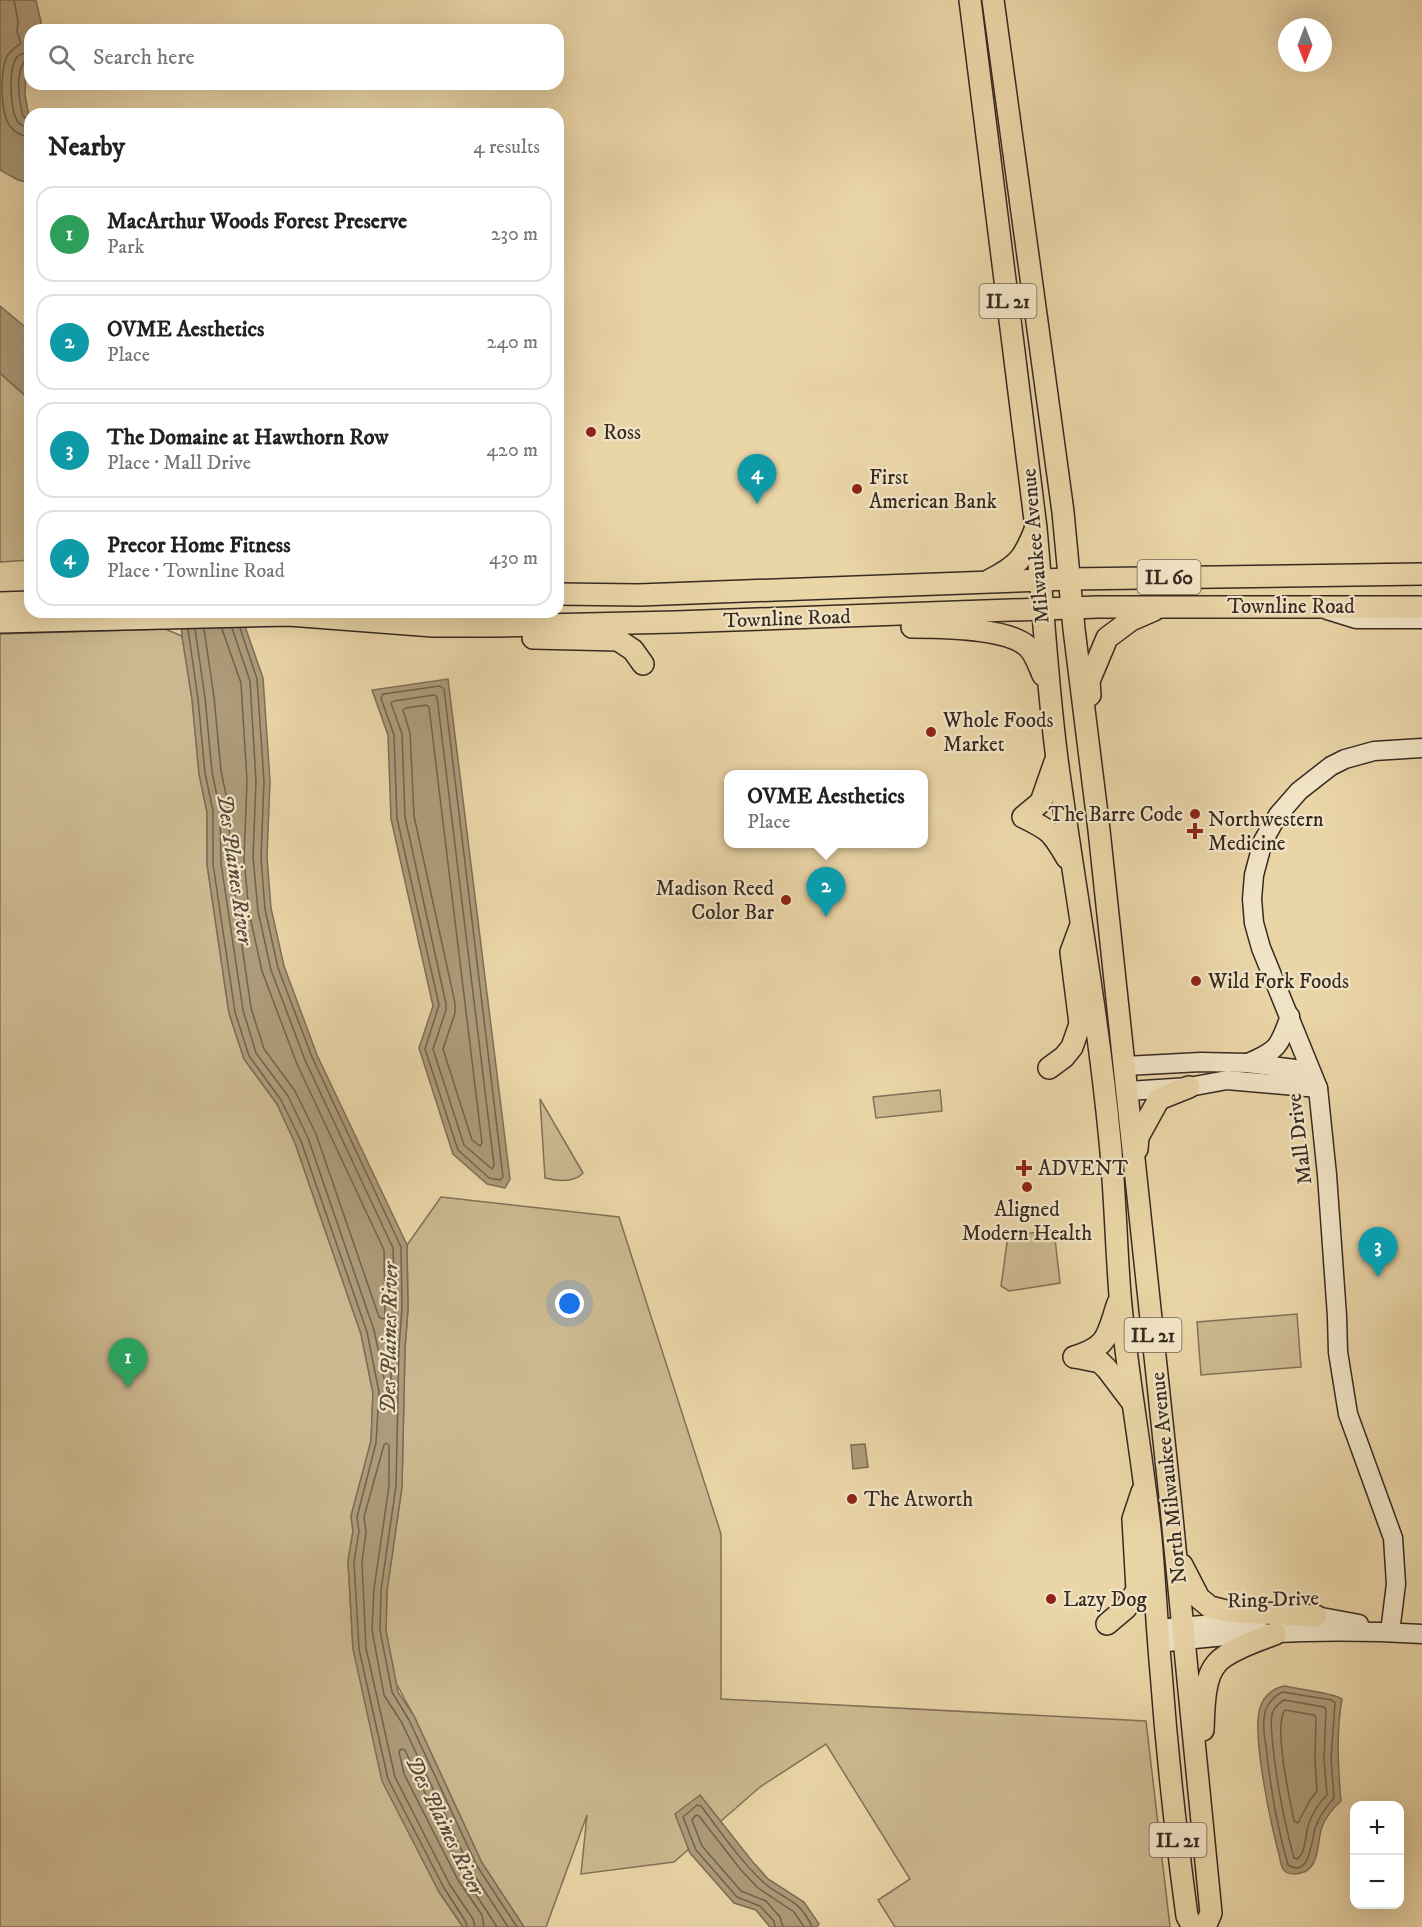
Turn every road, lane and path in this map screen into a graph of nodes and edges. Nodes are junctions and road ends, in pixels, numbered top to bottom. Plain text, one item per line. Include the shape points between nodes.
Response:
1 (970, 0) edge
2 (993, 0) edge
3 (1036, 528) junction
4 (1422, 574) edge
5 (1070, 579) junction
6 (1041, 581) junction
7 (987, 582) junction
8 (564, 594) edge
9 (24, 602) edge
10 (0, 603) edge
11 (1164, 606) junction
12 (1317, 606) junction
13 (1422, 607) edge
14 (1072, 608) junction
15 (1042, 610) junction
16 (122, 618) edge
17 (328, 618) edge
18 (1422, 619) edge
19 (0, 622) edge
20 (676, 622) junction
21 (433, 626) junction
22 (643, 664) dead end
23 (1048, 687) junction
24 (1422, 748) edge
25 (1057, 758) junction
26 (1099, 830) junction
27 (1073, 869) junction
28 (1082, 921) junction
29 (1290, 1016) junction
30 (1120, 1029) joint
31 (1247, 1063) junction
32 (1125, 1066) junction
33 (1049, 1068) dead end
34 (1189, 1087) junction
35 (1318, 1088) junction
36 (1128, 1091) junction
37 (1105, 1092) joint
38 (1135, 1174) junction
39 (1120, 1297) junction
40 (1132, 1402) junction
41 (1145, 1486) junction
42 (1170, 1497) junction
43 (1316, 1616) junction
44 (1107, 1624) dead end
45 (1390, 1632) junction
46 (1184, 1633) junction
47 (1275, 1634) junction
48 (1422, 1634) edge
49 (1158, 1636) junction
50 (1198, 1791) junction
51 (1193, 1927) edge
52 (1205, 1927) edge

1 - 3 main road, Milwaukee Avenue / IL 21
2 - 5 main road, Milwaukee Avenue / IL 21
3 - 6 main road, Milwaukee Avenue / IL 21
3 - 7 main road via 1027,552 1010,570
4 - 5 main road, Townline Road / IL 60
5 - 6 main road, Townline Road / IL 60
5 - 14 main road, Milwaukee Avenue / IL 21
6 - 7 main road, Townline Road / IL 60
6 - 15 main road, Milwaukee Avenue / IL 21
7 - 8 main road, Townline Road / IL 60 via 639,595
9 - 10 main road
11 - 12 main road, Townline Road / IL 60
11 - 14 main road, Townline Road / IL 60
11 - 26 main road via 1131,620 1107,638 1089,681
12 - 13 main road, Townline Road / IL 60
12 - 18 street via 1356,619
14 - 15 main road, Townline Road / IL 60
14 - 26 main road, Milwaukee Avenue / IL 21
15 - 20 main road, Townline Road / IL 60
15 - 23 main road, Milwaukee Avenue / IL 21
16 - 19 main road, Townline Road / IL 60
17 - 21 main road, Townline Road / IL 60
20 - 21 main road, Townline Road / IL 60
20 - 23 main road via 711,633 935,627 1006,635 1028,647
21 - 22 main road via 458,636 618,640 633,650
23 - 25 main road, Milwaukee Avenue / IL 21
24 - 29 street, Mall Drive via 1374,751 1331,766 1286,804 1263,841 1254,875 1254,923
25 - 27 main road, Milwaukee Avenue / IL 21
25 - 27 main road via 1041,802 1023,817 1053,835
26 - 30 main road, Milwaukee Avenue / IL 21
27 - 28 main road, Milwaukee Avenue / IL 21
28 - 33 main road via 1071,952 1080,1024 1072,1047
28 - 37 main road, Milwaukee Avenue / IL 21
29 - 31 street via 1280,1043 1270,1054
29 - 35 street, Mall Drive
30 - 32 main road, North Milwaukee Avenue / IL 21
31 - 32 street
31 - 35 street via 1296,1069
32 - 36 main road, North Milwaukee Avenue / IL 21
34 - 35 street via 1227,1080
34 - 36 street
34 - 38 main road via 1159,1099 1138,1137
35 - 45 street, Mall Drive via 1338,1352 1348,1414 1393,1538 1396,1584
36 - 38 main road, North Milwaukee Avenue / IL 21
37 - 39 main road, North Milwaukee Avenue / IL 21
38 - 42 main road, North Milwaukee Avenue / IL 21
39 - 40 main road, North Milwaukee Avenue / IL 21
39 - 40 main road via 1103,1343 1092,1352 1074,1357 1100,1362
40 - 41 main road, North Milwaukee Avenue / IL 21
41 - 44 main road via 1133,1519 1137,1590 1126,1608
41 - 49 main road, North Milwaukee Avenue / IL 21
42 - 43 main road via 1180,1559 1199,1598 1210,1607
42 - 46 main road, North Milwaukee Avenue / IL 21
43 - 45 street, Ring Drive
43 - 46 street, Ring Drive
45 - 47 street, Ring Drive
45 - 48 street, Ring Drive
46 - 47 street, Ring Drive
46 - 49 street, Ring Drive
46 - 50 main road, North Milwaukee Avenue / IL 21
47 - 50 main road via 1216,1663 1205,1693
49 - 51 main road, North Milwaukee Avenue / IL 21 via 1183,1887 1187,1916
50 - 52 main road, North Milwaukee Avenue / IL 21 via 1211,1913

